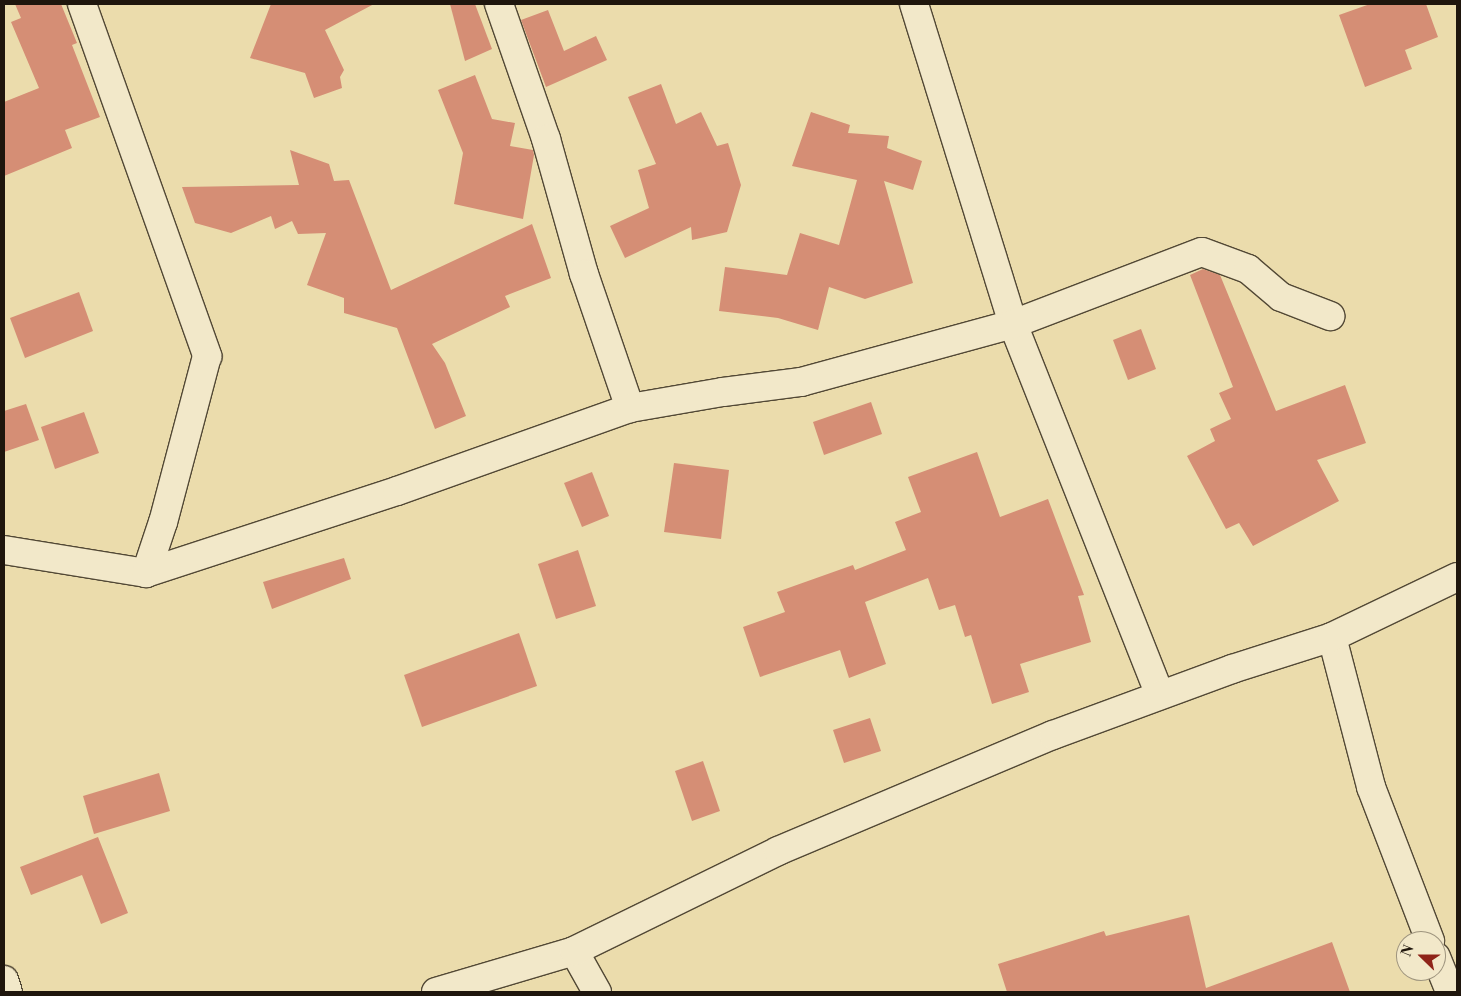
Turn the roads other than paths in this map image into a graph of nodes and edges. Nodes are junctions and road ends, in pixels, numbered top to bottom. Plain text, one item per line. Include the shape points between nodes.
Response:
1 (82, 4) edge
2 (499, 4) edge
3 (914, 4) edge
4 (1330, 316) dead end
5 (1013, 324) junction
6 (630, 408) junction
7 (4, 550) edge
8 (146, 573) junction
9 (1457, 577) edge
10 (1332, 637) junction
11 (1160, 695) junction
12 (1426, 931) edge
13 (574, 951) junction
14 (4, 980) edge
15 (8, 992) edge
16 (436, 992) edge
17 (597, 992) edge

1 - 8 street via 207,356 163,522
2 - 6 street via 546,139 584,274
3 - 5 street
4 - 5 street via 1281,297 1248,269 1202,252
5 - 6 street via 801,382
5 - 11 street
6 - 8 street via 397,491
7 - 8 street
9 - 10 street
10 - 11 street
10 - 12 street via 1371,786
11 - 13 street via 1053,735 778,851
13 - 16 street
13 - 17 street
14 - 15 street

